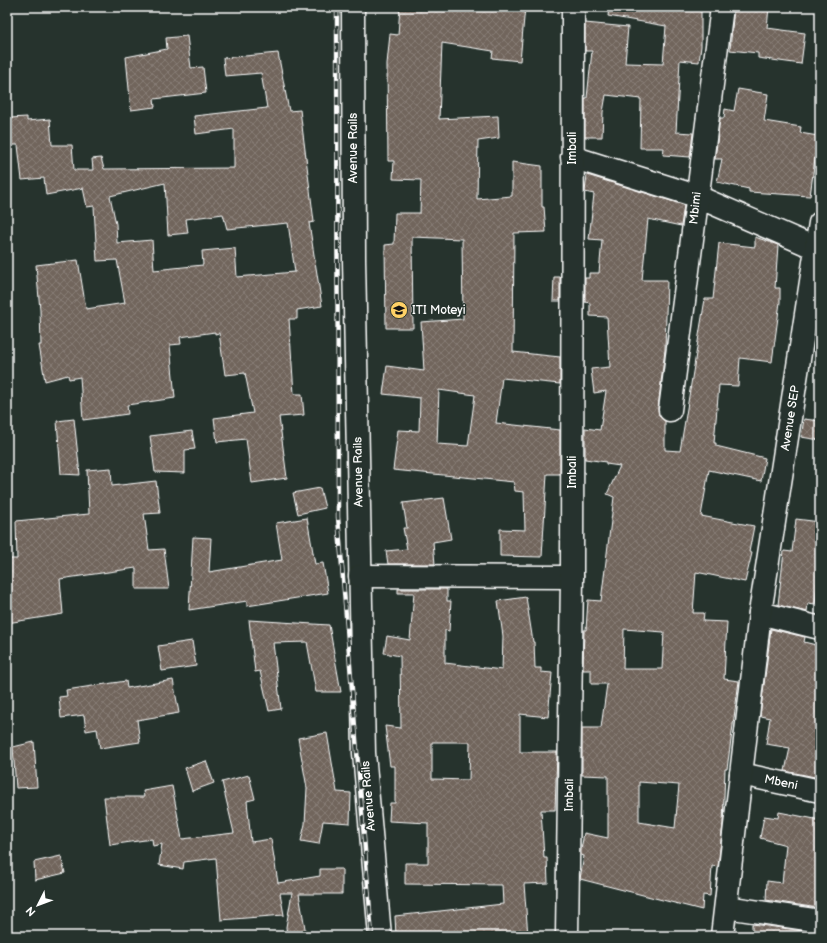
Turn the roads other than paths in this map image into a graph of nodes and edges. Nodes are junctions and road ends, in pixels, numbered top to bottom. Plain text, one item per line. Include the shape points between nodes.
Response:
1 (353, 7) edge
2 (573, 7) edge
3 (722, 7) edge
4 (572, 157) junction
5 (696, 196) junction
6 (820, 223) edge
7 (818, 249) edge
8 (670, 410) dead end
9 (360, 576) junction
10 (572, 577) junction
11 (760, 613) junction
12 (820, 628) edge
13 (741, 774) junction
14 (820, 791) edge
15 (726, 907) junction
16 (820, 921) edge
17 (380, 936) edge
18 (567, 936) edge
19 (722, 936) edge

1 - 9 street, Avenue Rails via 354,259
2 - 4 street, Imbali
3 - 5 street, Mbimi
4 - 5 street
4 - 10 street, Imbali
5 - 7 street
5 - 8 street, Mbimi
6 - 7 street, Avenue SEP
7 - 11 street, Avenue SEP
9 - 10 street
9 - 17 street, Avenue Rails via 364,753
10 - 18 street, Imbali
11 - 12 street
11 - 13 street, Avenue SEP
13 - 14 street, Mbeni
13 - 15 street, Avenue SEP
15 - 16 street
15 - 19 street, Avenue SEP

